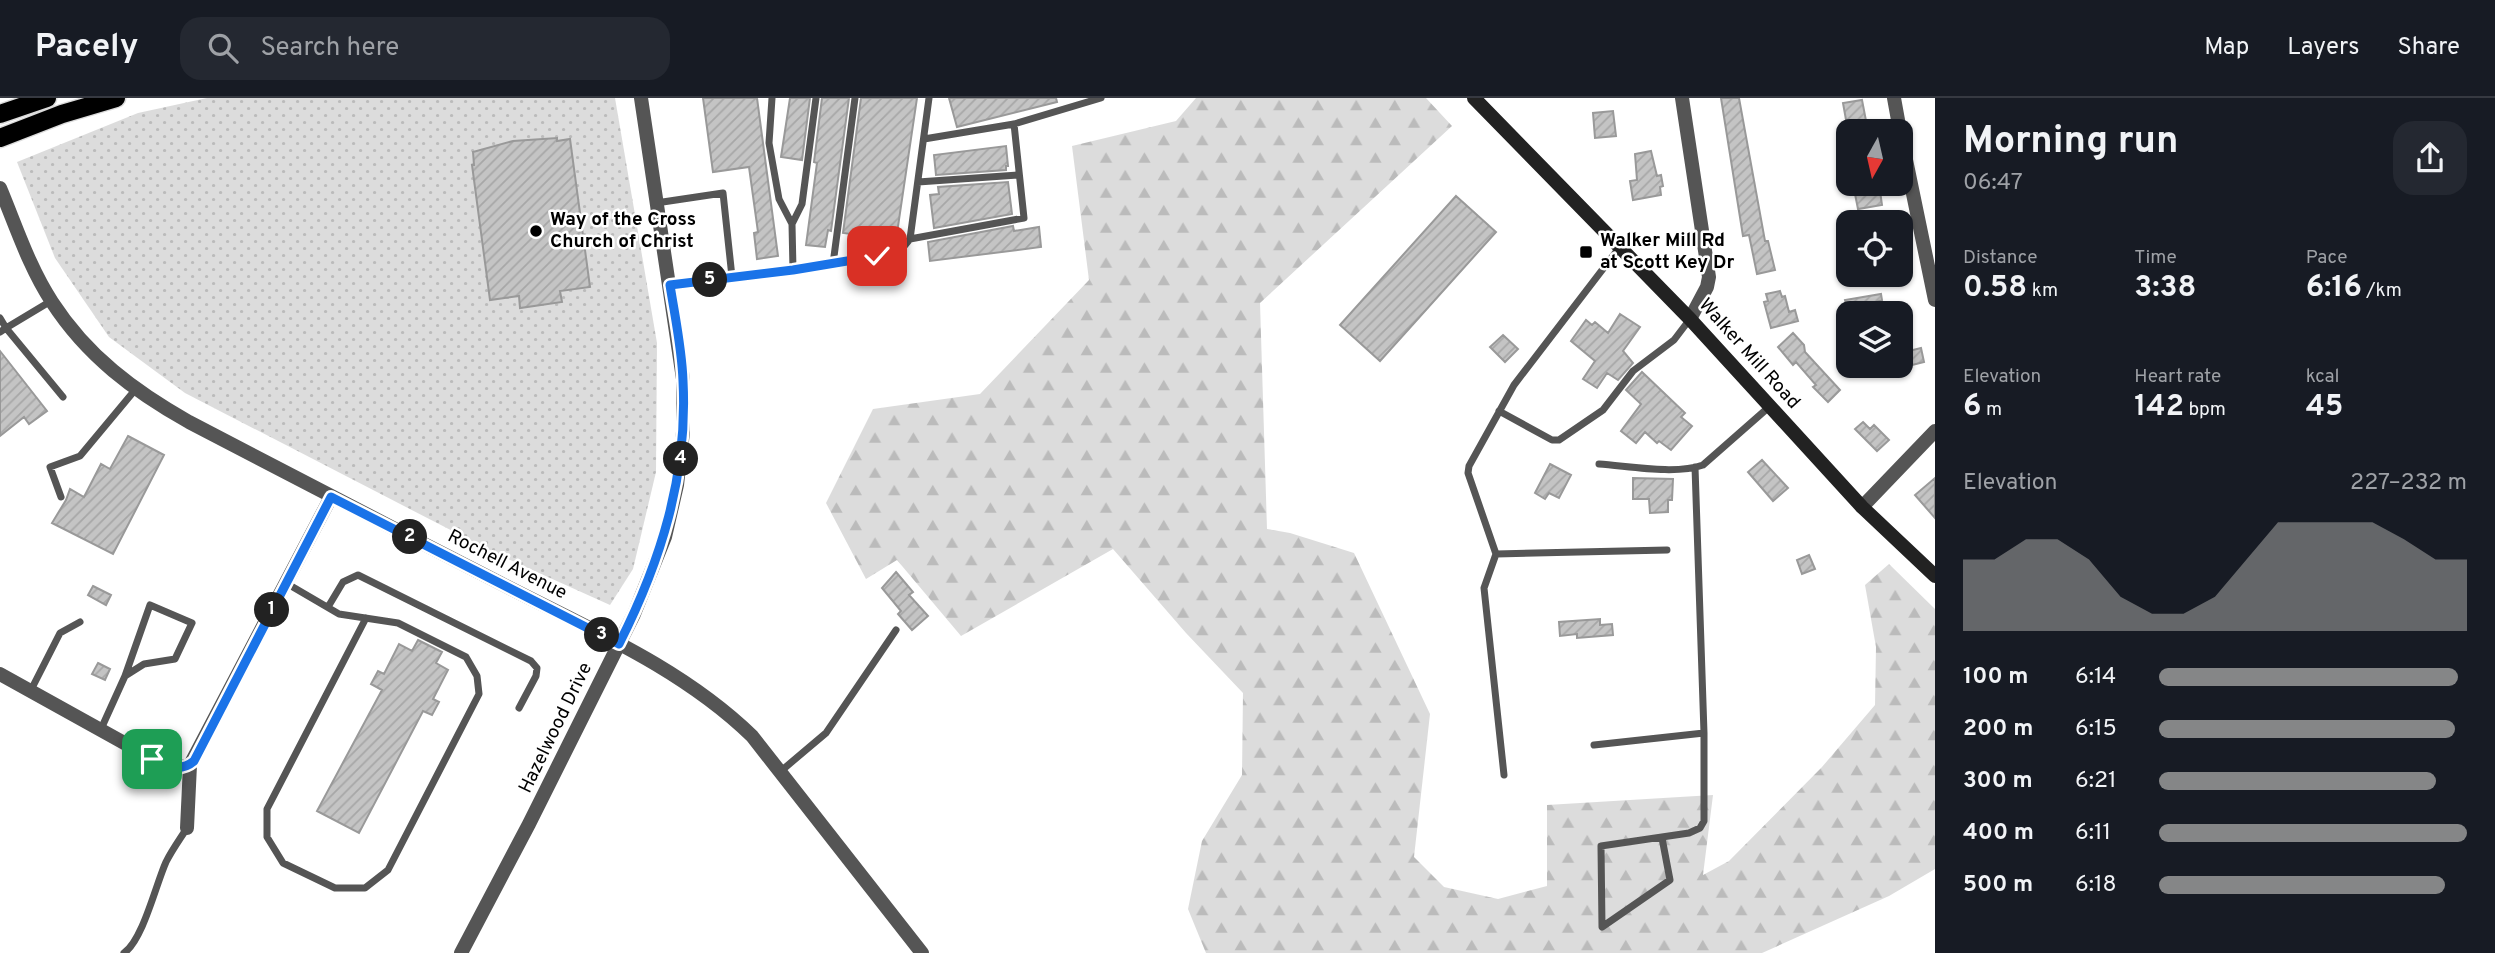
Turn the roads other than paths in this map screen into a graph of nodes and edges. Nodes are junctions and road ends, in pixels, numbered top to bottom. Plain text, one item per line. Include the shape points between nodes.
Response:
1 (47, 98) edge
2 (117, 98) edge
3 (641, 98) edge
4 (772, 98) edge
5 (816, 98) edge
6 (855, 98) edge
7 (929, 98) edge
8 (1101, 98) edge
9 (1474, 98) edge
10 (1682, 98) edge
11 (1894, 98) edge
12 (0, 114) edge
13 (1898, 119) edge
14 (1014, 124) junction
15 (0, 138) edge
16 (924, 139) junction
17 (1019, 175) junction
18 (918, 182) junction
19 (0, 188) edge
20 (1913, 194) edge
21 (656, 202) junction
22 (792, 225) junction
23 (910, 239) junction
24 (1619, 248) junction
25 (832, 264) junction
26 (793, 270) junction
27 (732, 277) junction
28 (670, 285) junction
29 (1935, 300) edge
30 (51, 301) junction
31 (0, 318) edge
32 (1690, 319) junction
33 (3, 330) edge
34 (135, 390) junction
35 (63, 397) dead end
36 (1769, 407) junction
37 (1499, 411) junction
38 (1935, 431) edge
39 (1599, 464) dead end
40 (1695, 467) junction
41 (61, 497) dead end
42 (331, 497) junction
43 (1862, 507) junction
44 (1667, 550) dead end
45 (1496, 554) junction
46 (1935, 576) edge
47 (286, 583) junction
48 (328, 607) junction
49 (366, 618) junction
50 (80, 622) dead end
51 (896, 630) dead end
52 (619, 644) junction
53 (0, 674) edge
54 (125, 676) junction
55 (30, 691) junction
56 (519, 708) dead end
57 (100, 730) junction
58 (1704, 733) junction
59 (1594, 745) dead end
60 (190, 765) junction
61 (781, 771) junction
62 (1504, 775) dead end
63 (187, 828) joint
64 (1662, 838) junction
65 (124, 953) edge
66 (461, 953) edge
67 (922, 953) edge

1 - 12 main road
2 - 15 main road
3 - 21 street, Hazelwood Drive
4 - 22 lane via 769,143 779,199
5 - 22 lane via 802,204
6 - 25 lane
7 - 16 lane
8 - 14 lane
9 - 24 street, Walker Mill Road
10 - 32 street via 1709,277
11 - 13 street
14 - 16 lane
14 - 17 lane
16 - 18 lane
17 - 18 lane
17 - 23 lane via 1024,218
18 - 23 lane
19 - 30 street, Rochell Avenue
20 - 29 street
21 - 27 lane via 723,193
21 - 28 street, Hazelwood Drive
22 - 26 lane
23 - 25 lane via 901,250
24 - 32 street, Walker Mill Road
24 - 37 lane
25 - 26 lane
26 - 27 lane
27 - 28 lane
28 - 52 street, Hazelwood Drive via 683,379 679,472 665,537
30 - 33 lane
30 - 34 street, Rochell Avenue via 91,352
31 - 33 lane
32 - 36 street, Walker Mill Road
32 - 37 lane via 1674,341 1633,370 1603,410 1559,440
33 - 35 lane
34 - 41 lane via 80,456 50,467
34 - 42 street, Rochell Avenue
36 - 40 lane
36 - 43 street, Walker Mill Road
37 - 45 lane via 1468,473
38 - 43 street
39 - 40 lane
40 - 58 lane
42 - 47 street
42 - 52 street, Rochell Avenue
43 - 46 street, Walker Mill Road
44 - 45 lane
45 - 62 lane via 1484,588
47 - 48 lane
47 - 60 street
48 - 49 lane via 339,614
48 - 56 lane via 344,582 358,575 531,661 536,676
49 - 49 lane via 398,623 466,657 477,676 479,694 387,870 366,888 335,888 283,863 267,837 267,809
50 - 55 lane via 60,633
51 - 61 lane via 826,733
52 - 61 street, Rochell Avenue via 727,712
52 - 66 street, Hazelwood Drive
53 - 55 street
54 - 54 lane via 144,664 175,659 192,623 150,605
54 - 57 lane
55 - 57 street
57 - 60 street via 164,765
58 - 59 lane
58 - 64 lane via 1704,821 1689,833
60 - 63 street
61 - 67 street, Rochell Avenue
63 - 65 lane
64 - 64 lane via 1601,846 1602,927 1670,880

